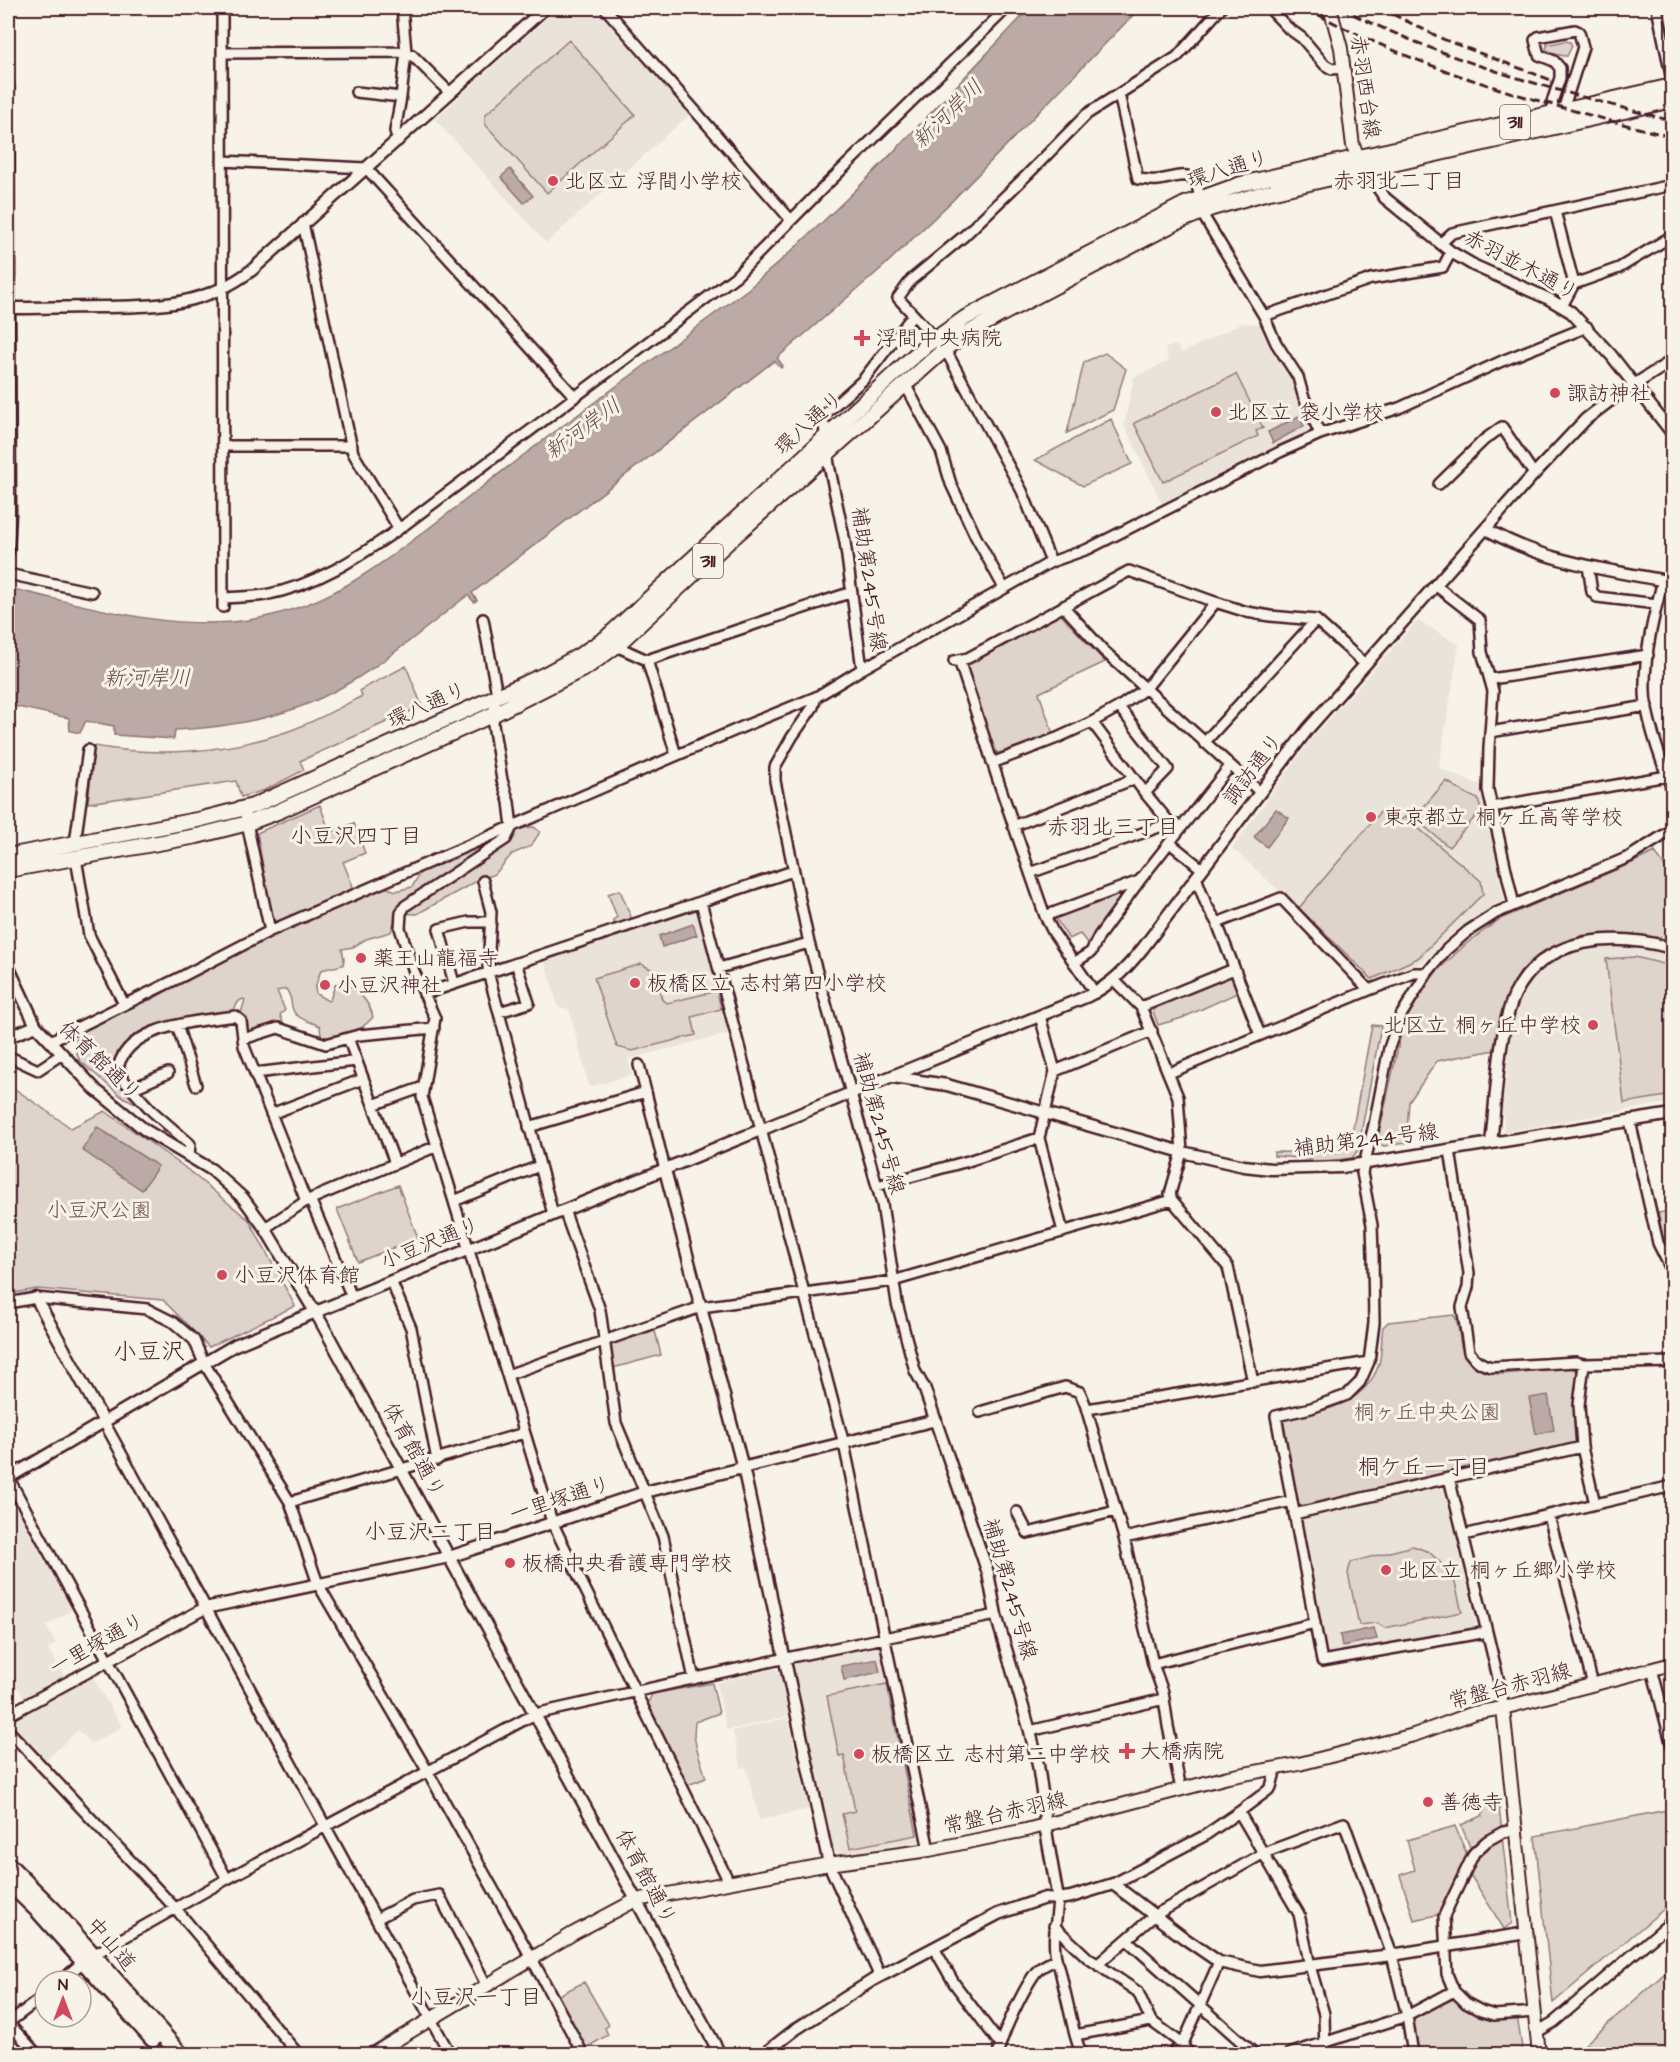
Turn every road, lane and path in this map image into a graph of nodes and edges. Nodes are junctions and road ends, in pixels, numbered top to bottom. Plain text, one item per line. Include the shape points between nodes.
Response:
1 (222, 8) edge
2 (402, 8) edge
3 (545, 8) edge
4 (605, 8) edge
5 (1007, 8) edge
6 (1221, 8) edge
7 (1269, 8) edge
8 (1330, 8) edge
9 (1659, 8) edge
10 (406, 52) junction
11 (222, 53) junction
12 (1580, 56) junction
13 (1559, 66) junction
14 (1344, 68) junction
15 (1672, 80) edge
16 (8, 86) edge
17 (1672, 86) edge
18 (356, 93) dead end
19 (450, 93) junction
20 (1119, 94) junction
21 (402, 97) junction
22 (1672, 100) edge
23 (1558, 117) junction
24 (398, 141) junction
25 (1358, 157) junction
26 (222, 161) junction
27 (366, 168) junction
28 (1366, 170) junction
29 (1672, 184) edge
30 (1201, 205) junction
31 (1555, 211) junction
32 (791, 220) junction
33 (303, 223) junction
34 (1672, 236) edge
35 (1441, 243) junction
36 (1451, 252) junction
37 (1574, 284) junction
38 (222, 289) junction
39 (1562, 306) junction
40 (8, 308) edge
41 (913, 315) junction
42 (1264, 316) junction
43 (1587, 327) junction
44 (935, 338) junction
45 (945, 349) junction
46 (1672, 362) edge
47 (905, 384) junction
48 (1633, 385) junction
49 (574, 397) junction
50 (1672, 433) edge
51 (1320, 434) junction
52 (825, 436) junction
53 (223, 446) junction
54 (352, 446) junction
55 (827, 454) junction
56 (1534, 474) junction
57 (1439, 484) dead end
58 (399, 529) junction
59 (1486, 529) junction
60 (8, 551) edge
61 (1051, 562) junction
62 (1588, 566) junction
63 (8, 574) edge
64 (1668, 581) edge
65 (1435, 585) junction
66 (1004, 588) junction
67 (92, 592) dead end
68 (852, 592) junction
69 (1215, 603) junction
70 (1656, 604) junction
71 (1063, 606) junction
72 (483, 619) dead end
73 (1316, 620) junction
74 (616, 646) junction
75 (1648, 655) junction
76 (647, 660) junction
77 (1365, 664) junction
78 (865, 669) junction
79 (1491, 679) junction
80 (1146, 688) junction
81 (496, 697) junction
82 (816, 697) junction
83 (1647, 706) junction
84 (1119, 707) junction
85 (494, 714) junction
86 (1092, 722) junction
87 (1490, 732) junction
88 (1204, 743) junction
89 (88, 750) dead end
90 (676, 755) junction
91 (992, 763) junction
92 (1230, 766) junction
93 (1667, 776) junction
94 (1134, 779) junction
95 (1672, 789) edge
96 (1260, 792) junction
97 (1145, 793) junction
98 (1492, 807) junction
99 (244, 809) junction
100 (248, 823) junction
101 (1013, 826) junction
102 (512, 827) junction
103 (1177, 827) junction
104 (1672, 830) edge
105 (75, 843) junction
106 (1170, 843) junction
107 (8, 856) edge
108 (76, 858) junction
109 (8, 870) edge
110 (793, 872) junction
111 (1030, 873) junction
112 (1199, 873) junction
113 (1140, 880) junction
114 (483, 881) dead end
115 (701, 902) junction
116 (1515, 905) junction
117 (1046, 916) junction
118 (491, 922) junction
119 (1217, 923) junction
120 (270, 931) junction
121 (810, 943) junction
122 (1672, 948) edge
123 (516, 963) junction
124 (1074, 963) junction
125 (8, 966) edge
126 (719, 968) junction
127 (1234, 969) junction
128 (488, 972) junction
129 (1427, 973) junction
130 (1114, 980) junction
131 (454, 983) junction
132 (1369, 990) junction
133 (1095, 993) junction
134 (424, 994) junction
135 (124, 1004) junction
136 (1141, 1006) junction
137 (499, 1012) junction
138 (1040, 1016) junction
139 (177, 1025) junction
140 (36, 1026) junction
141 (434, 1028) junction
142 (1152, 1031) junction
143 (1260, 1035) junction
144 (8, 1037) edge
145 (348, 1038) junction
146 (243, 1039) junction
147 (50, 1041) junction
148 (62, 1054) junction
149 (8, 1056) edge
150 (356, 1060) junction
151 (639, 1065) dead end
152 (1055, 1071) junction
153 (168, 1073) dead end
154 (255, 1073) junction
155 (1169, 1073) junction
156 (893, 1077) junction
157 (363, 1079) junction
158 (196, 1085) dead end
159 (423, 1087) junction
160 (131, 1089) junction
161 (646, 1092) junction
162 (851, 1093) junction
163 (373, 1105) junction
164 (1044, 1113) junction
165 (271, 1114) junction
166 (1672, 1114) edge
167 (1630, 1121) junction
168 (529, 1127) junction
169 (762, 1130) junction
170 (1039, 1138) junction
171 (1491, 1143) junction
172 (437, 1146) junction
173 (1450, 1150) junction
174 (1182, 1152) junction
175 (189, 1156) junction
176 (395, 1163) junction
177 (1366, 1163) junction
178 (539, 1166) junction
179 (665, 1170) junction
180 (877, 1186) junction
181 (308, 1200) junction
182 (1172, 1200) junction
183 (454, 1201) junction
184 (564, 1210) junction
185 (553, 1214) junction
186 (265, 1228) junction
187 (1063, 1232) junction
188 (468, 1249) junction
189 (1672, 1272) edge
190 (391, 1281) junction
191 (893, 1281) junction
192 (37, 1293) junction
193 (804, 1293) junction
194 (352, 1297) junction
195 (8, 1303) edge
196 (701, 1307) junction
197 (315, 1312) junction
198 (604, 1341) junction
199 (1369, 1362) junction
200 (1672, 1362) edge
201 (204, 1363) junction
202 (1584, 1364) junction
203 (507, 1375) junction
204 (1253, 1382) junction
205 (924, 1387) joint
206 (1087, 1409) junction
207 (980, 1412) dead end
208 (936, 1420) junction
209 (104, 1422) junction
210 (524, 1433) junction
211 (844, 1444) junction
212 (1582, 1447) junction
213 (437, 1460) junction
214 (743, 1468) junction
215 (402, 1470) junction
216 (8, 1478) edge
217 (1449, 1478) junction
218 (1672, 1486) edge
219 (645, 1492) junction
220 (1292, 1501) junction
221 (290, 1502) junction
222 (1595, 1504) junction
223 (1116, 1511) junction
224 (1017, 1512) dead end
225 (1294, 1514) junction
226 (1549, 1516) junction
227 (552, 1522) junction
228 (1464, 1535) junction
229 (1124, 1538) junction
230 (449, 1557) junction
231 (318, 1584) junction
232 (205, 1608) junction
233 (996, 1616) junction
234 (1315, 1623) junction
235 (1487, 1632) junction
236 (886, 1639) junction
237 (784, 1659) junction
238 (108, 1661) junction
239 (1153, 1664) junction
240 (1672, 1664) edge
241 (1652, 1669) junction
242 (694, 1679) junction
243 (1593, 1684) junction
244 (636, 1691) junction
245 (1164, 1699) junction
246 (1503, 1708) junction
247 (535, 1714) junction
248 (8, 1715) edge
249 (8, 1730) edge
250 (1030, 1731) junction
251 (1672, 1746) edge
252 (1276, 1768) junction
253 (428, 1772) junction
254 (1181, 1789) junction
255 (1239, 1812) junction
256 (1045, 1825) junction
257 (327, 1827) junction
258 (1517, 1830) junction
259 (930, 1850) junction
260 (1264, 1853) junction
261 (829, 1864) junction
262 (8, 1865) edge
263 (227, 1879) junction
264 (8, 1881) edge
265 (729, 1882) junction
266 (1113, 1884) junction
267 (1058, 1899) junction
268 (636, 1900) junction
269 (176, 1909) junction
270 (1155, 1916) junction
271 (376, 1919) junction
272 (1672, 1921) edge
273 (1054, 1926) junction
274 (1527, 1933) junction
275 (1127, 1940) junction
276 (1445, 1947) junction
277 (934, 1948) junction
278 (1392, 1954) junction
279 (88, 1958) junction
280 (532, 1959) junction
281 (1056, 1960) junction
282 (1219, 1962) junction
283 (1098, 1964) junction
284 (1310, 1966) junction
285 (75, 1969) edge
286 (880, 1976) junction
287 (488, 1986) junction
288 (1454, 1991) junction
289 (33, 2004) edge
290 (1199, 2004) junction
291 (1534, 2012) junction
292 (1407, 2016) junction
293 (431, 2020) junction
294 (1150, 2021) junction
295 (8, 2023) edge
296 (1537, 2032) junction
297 (1075, 2035) junction
298 (1000, 2044) junction
299 (1325, 2044) junction
300 (1182, 2046) junction
301 (37, 2055) edge
302 (167, 2055) edge
303 (180, 2055) edge
304 (298, 2055) edge
305 (373, 2055) edge
306 (450, 2055) edge
307 (583, 2055) edge
308 (720, 2055) edge
309 (764, 2055) edge
310 (998, 2055) edge
311 (1081, 2055) edge
312 (1171, 2055) edge
313 (1190, 2055) edge
314 (1255, 2055) edge
315 (1289, 2055) edge
316 (1325, 2055) edge
317 (1413, 2055) edge
318 (1539, 2055) edge

1 - 11 street
2 - 10 street
3 - 19 street
4 - 32 street
5 - 32 street
6 - 20 street via 1177,57
7 - 14 street via 1325,65
8 - 14 main road, 赤羽西台線 via 1338,29
9 - 15 street
10 - 11 street
10 - 19 street
10 - 21 street
11 - 26 street
12 - 13 street via 1569,65
12 - 13 street via 1583,47 1578,30 1537,38 1539,55
12 - 23 street
13 - 23 street via 1560,78 1552,102
14 - 25 main road, 赤羽西台線 via 1353,146
16 - 40 street
17 - 23 main road, 環八通り / 311
18 - 21 street
19 - 24 street
20 - 30 street via 1138,179 1192,177
20 - 41 street via 1088,114 964,236 911,280 898,298
21 - 24 street via 394,131
22 - 23 main road, 環八通り / 311
23 - 25 main road, 環八通り / 311
23 - 28 main road, 環八通り / 311
24 - 27 street
25 - 28 main road, 赤羽西台線
25 - 30 main road, 環八通り / 311 via 1241,184
26 - 27 street
26 - 38 street
27 - 33 street
27 - 49 street
28 - 30 main road, 環八通り / 311
28 - 35 street, 赤羽並木通り via 1385,198
29 - 31 street
30 - 42 street
30 - 44 main road, 環八通り / 311 via 965,318
30 - 45 main road, 環八通り / 311
31 - 35 street via 1452,233
31 - 37 street
32 - 49 street via 736,276
33 - 38 street via 252,270
33 - 54 street
34 - 37 street via 1619,268
35 - 36 street, 赤羽並木通り
36 - 39 street, 赤羽並木通り
36 - 42 street via 1443,267 1371,279
37 - 39 street
38 - 40 street via 168,305
38 - 53 street
39 - 43 street, 赤羽並木通り
40 - 60 street
41 - 44 street
41 - 52 street, 補助第245号線 via 863,380 824,415
42 - 51 street via 1276,344 1298,377
43 - 48 street, 赤羽並木通り
43 - 51 street via 1399,408
44 - 45 street
44 - 52 main road, 環八通り / 311
45 - 47 main road, 環八通り / 311
45 - 61 street via 1022,491
46 - 48 street, 諏訪通り
47 - 55 main road, 環八通り / 311
47 - 66 street via 941,451 951,483
48 - 50 street, 赤羽並木通り
48 - 56 street, 諏訪通り via 1586,419
49 - 58 street
51 - 61 street via 1088,549
52 - 55 street, 補助第245号線
52 - 81 main road, 環八通り / 311 via 606,638 577,657
53 - 54 street
53 - 58 street via 223,603 297,587 330,574
54 - 58 street
55 - 68 street, 補助第245号線
55 - 74 main road, 環八通り / 311
56 - 57 street via 1502,427
56 - 59 street, 諏訪通り
59 - 62 street via 1522,548
59 - 65 street, 諏訪通り
61 - 66 street
62 - 64 street
62 - 70 street via 1592,592 1597,597
63 - 67 street
64 - 70 street
65 - 77 street, 諏訪通り
65 - 79 street via 1480,620 1482,652
66 - 78 street
68 - 76 street
68 - 78 street, 補助第245号線
69 - 71 street via 1129,571
69 - 73 street via 1270,616
69 - 80 street
70 - 75 street
71 - 80 street via 1104,651
71 - 91 street via 956,661
72 - 81 street
73 - 77 street
73 - 88 street
74 - 76 street
74 - 85 main road, 環八通り / 311 via 587,667
75 - 79 street
75 - 83 street
76 - 90 street
77 - 96 street, 諏訪通り
78 - 82 street, 補助第245号線
79 - 87 street
80 - 84 street
80 - 88 street
81 - 85 street
81 - 99 main road, 環八通り / 311
82 - 90 street
82 - 110 street, 補助第245号線 via 775,767
83 - 87 street
83 - 93 street
84 - 86 street
84 - 97 street via 1168,769
85 - 100 main road, 環八通り / 311
85 - 102 street
86 - 91 street
86 - 94 street
87 - 98 street via 1488,790
88 - 92 street
89 - 105 street
90 - 102 street
91 - 101 street
92 - 96 street
92 - 103 street
93 - 95 street
93 - 98 street
94 - 97 street
94 - 101 street
96 - 112 street, 諏訪通り
97 - 103 street
98 - 116 street
99 - 100 street
99 - 105 main road, 環八通り / 311
100 - 108 main road, 環八通り / 311
100 - 120 street
101 - 111 street
102 - 120 street
102 - 134 street via 506,839 405,906 401,913 400,928
103 - 106 street
103 - 111 street via 1161,826
104 - 116 street via 1629,858
105 - 107 main road, 環八通り / 311
106 - 112 street
106 - 113 street
108 - 109 main road, 環八通り / 311
108 - 135 street via 89,936
110 - 115 street
110 - 121 street, 補助第245号線
111 - 117 street
112 - 119 street via 1206,904
112 - 130 street, 諏訪通り
113 - 117 street
113 - 124 street via 1090,952
114 - 118 street
115 - 123 street
115 - 126 street
116 - 129 street via 1468,931
117 - 124 street
118 - 128 street
118 - 131 street via 439,929
119 - 127 street
119 - 132 street via 1281,898
120 - 135 street
121 - 126 street
121 - 162 street, 補助第245号線
122 - 171 street via 1631,940 1592,941 1568,946 1542,960 1528,975 1515,994 1506,1022
123 - 128 street
123 - 137 street via 529,1003
124 - 133 street
125 - 140 street, 体育館通り
126 - 169 street
127 - 136 street
127 - 143 street
128 - 131 street
128 - 137 street
129 - 132 street via 1414,973
129 - 177 street via 1400,1017 1389,1048
130 - 133 street, 諏訪通り
130 - 136 street
131 - 134 street
132 - 143 street
133 - 138 street, 諏訪通り
134 - 141 street via 435,1018
135 - 147 street
136 - 142 street
137 - 168 street
138 - 152 street
138 - 156 street, 諏訪通り
139 - 146 street via 235,1016 241,1021
139 - 158 street
139 - 160 street via 134,1042 119,1060 117,1073
140 - 144 street
140 - 147 street, 体育館通り
141 - 145 street
141 - 159 street
142 - 152 street
142 - 155 street
143 - 155 street
145 - 146 street via 326,1044 278,1028
145 - 150 street
146 - 154 street
147 - 148 street, 体育館通り
148 - 149 street via 38,1070
148 - 175 street, 体育館通り via 96,1090 137,1124
150 - 154 street
150 - 157 street
151 - 161 street
152 - 164 street
153 - 160 street
154 - 165 street
155 - 174 street via 1178,1097
156 - 162 street, 諏訪通り
156 - 164 street, 補助第244号線 via 947,1084
157 - 163 street
157 - 165 street
159 - 163 street
159 - 172 street via 422,1097
160 - 175 street via 190,1144
161 - 168 street
161 - 179 street
162 - 169 street, 小豆沢通り
162 - 180 street, 補助第245号線
163 - 176 street
164 - 170 street
164 - 174 street, 補助第244号線
165 - 181 street
166 - 167 street, 補助第244号線
167 - 171 street, 補助第244号線
167 - 189 street via 1658,1243
168 - 178 street
169 - 179 street, 小豆沢通り
169 - 193 street
170 - 180 street
170 - 187 street
171 - 173 street, 補助第244号線
172 - 176 street
172 - 183 street
173 - 177 street, 補助第244号線
173 - 202 street via 1469,1274 1462,1306 1469,1352 1480,1364 1492,1367
174 - 177 street, 補助第244号線 via 1271,1169
174 - 182 street via 1170,1194
175 - 186 street, 体育館通り via 235,1191
176 - 181 street
177 - 199 street via 1362,1173 1373,1255 1374,1323
178 - 183 street
178 - 185 street
179 - 184 street, 小豆沢通り
179 - 196 street
180 - 191 street, 補助第245号線
181 - 186 street
181 - 194 street
182 - 187 street
182 - 204 street via 1228,1267
183 - 188 street
184 - 185 street, 小豆沢通り
184 - 198 street via 600,1310
185 - 188 street, 小豆沢通り
186 - 197 street, 体育館通り
187 - 191 street
188 - 190 street, 小豆沢通り
188 - 203 street
190 - 194 street, 小豆沢通り
190 - 213 street via 411,1328
191 - 193 street
191 - 205 street, 補助第245号線 via 915,1371
192 - 195 street
192 - 201 street via 147,1309 173,1322 194,1341
192 - 209 street
193 - 196 street
193 - 211 street
194 - 197 street, 小豆沢通り
196 - 198 street
196 - 214 street
197 - 201 street, 小豆沢通り
197 - 215 street, 体育館通り
198 - 203 street
198 - 219 street via 616,1423
199 - 204 street
199 - 220 street via 1360,1382 1347,1395 1276,1416
200 - 202 street
201 - 209 street, 小豆沢通り
201 - 221 street
202 - 212 street
203 - 210 street
204 - 206 street
205 - 208 street, 補助第245号線
206 - 207 street via 1080,1392 1065,1388
206 - 223 street
208 - 211 street, 一里塚通り
208 - 233 street, 補助第245号線 via 988,1573
209 - 216 street, 小豆沢通り
209 - 232 street
210 - 213 street
210 - 227 street
211 - 214 street, 一里塚通り
211 - 236 street
212 - 217 street
212 - 222 street
213 - 215 street
214 - 219 street, 一里塚通り
214 - 237 street
215 - 221 street
215 - 230 street, 体育館通り
216 - 238 street
217 - 225 street
217 - 228 street
218 - 222 street
219 - 227 street, 一里塚通り
219 - 242 street via 663,1536
220 - 225 street
220 - 229 street
221 - 231 street
222 - 226 street
223 - 224 street via 1028,1533
223 - 229 street
225 - 234 street
226 - 228 street
226 - 243 street
227 - 230 street, 一里塚通り
227 - 244 street
228 - 235 street
229 - 239 street
230 - 231 street, 一里塚通り
230 - 247 street, 体育館通り
231 - 232 street, 一里塚通り
231 - 253 street
232 - 238 street, 一里塚通り
232 - 257 street
233 - 236 street
233 - 250 street, 補助第245号線
234 - 235 street via 1322,1661
234 - 239 street
235 - 246 street
236 - 237 street
236 - 259 street
237 - 242 street
237 - 261 street
238 - 248 street, 一里塚通り
238 - 263 street
239 - 245 street
240 - 241 main road, 常盤台赤羽線
241 - 243 main road, 常盤台赤羽線
241 - 251 street
242 - 244 street
243 - 246 main road, 常盤台赤羽線
244 - 247 street
244 - 265 street
245 - 250 street
245 - 254 street
246 - 252 main road, 常盤台赤羽線 via 1474,1713 1414,1735
246 - 258 main road
247 - 253 street
247 - 268 street, 体育館通り
249 - 269 street
250 - 256 street, 補助第245号線
252 - 254 main road, 常盤台赤羽線
252 - 255 street via 1267,1791
253 - 257 street
253 - 280 street
254 - 256 main road, 常盤台赤羽線
255 - 260 street
255 - 266 street via 1204,1836
256 - 259 main road, 常盤台赤羽線
256 - 267 street, 補助第245号線
257 - 263 street
257 - 271 street
258 - 274 main road
258 - 276 street via 1503,1832 1474,1853 1444,1916
259 - 261 main road, 常盤台赤羽線
260 - 270 street
260 - 278 street via 1344,1824
260 - 284 street via 1299,1914
261 - 265 main road, 常盤台赤羽線
261 - 286 street
262 - 279 highway, 中山道 via 36,1892
263 - 269 street
264 - 279 highway, 中山道
265 - 268 main road, 常盤台赤羽線
266 - 267 street
266 - 270 street
267 - 273 street
267 - 277 street via 1046,1898 998,1914
268 - 280 main road, 常盤台赤羽線
268 - 308 street, 体育館通り
269 - 279 street
269 - 304 street
270 - 275 street
270 - 282 street
271 - 287 street via 413,1900 439,1895
271 - 293 street
272 - 296 street via 1554,2022
273 - 281 street
273 - 283 street
274 - 276 street
274 - 291 main road
275 - 283 street
275 - 290 street
276 - 278 street
276 - 288 street via 1447,1974
277 - 286 street
277 - 298 street via 954,1983
278 - 284 street
278 - 292 street
279 - 285 street
279 - 302 highway, 中山道
279 - 303 highway, 中山道
280 - 287 main road, 常盤台赤羽線
280 - 307 street
281 - 297 street
281 - 298 street via 1035,1973
282 - 284 street via 1260,1971
282 - 290 street
283 - 294 street via 1138,1992
284 - 299 street via 1324,2014
286 - 309 street via 796,2029
287 - 293 main road, 常盤台赤羽線
288 - 291 street via 1466,2003 1494,2015
288 - 292 street
289 - 295 street
290 - 300 street
290 - 314 street
291 - 296 main road
292 - 299 street
292 - 317 street
293 - 305 main road, 常盤台赤羽線
293 - 306 street
294 - 297 street
294 - 300 street
295 - 301 street
296 - 318 main road
297 - 311 street
298 - 310 street
299 - 315 street
299 - 316 street
300 - 312 street
300 - 313 street

